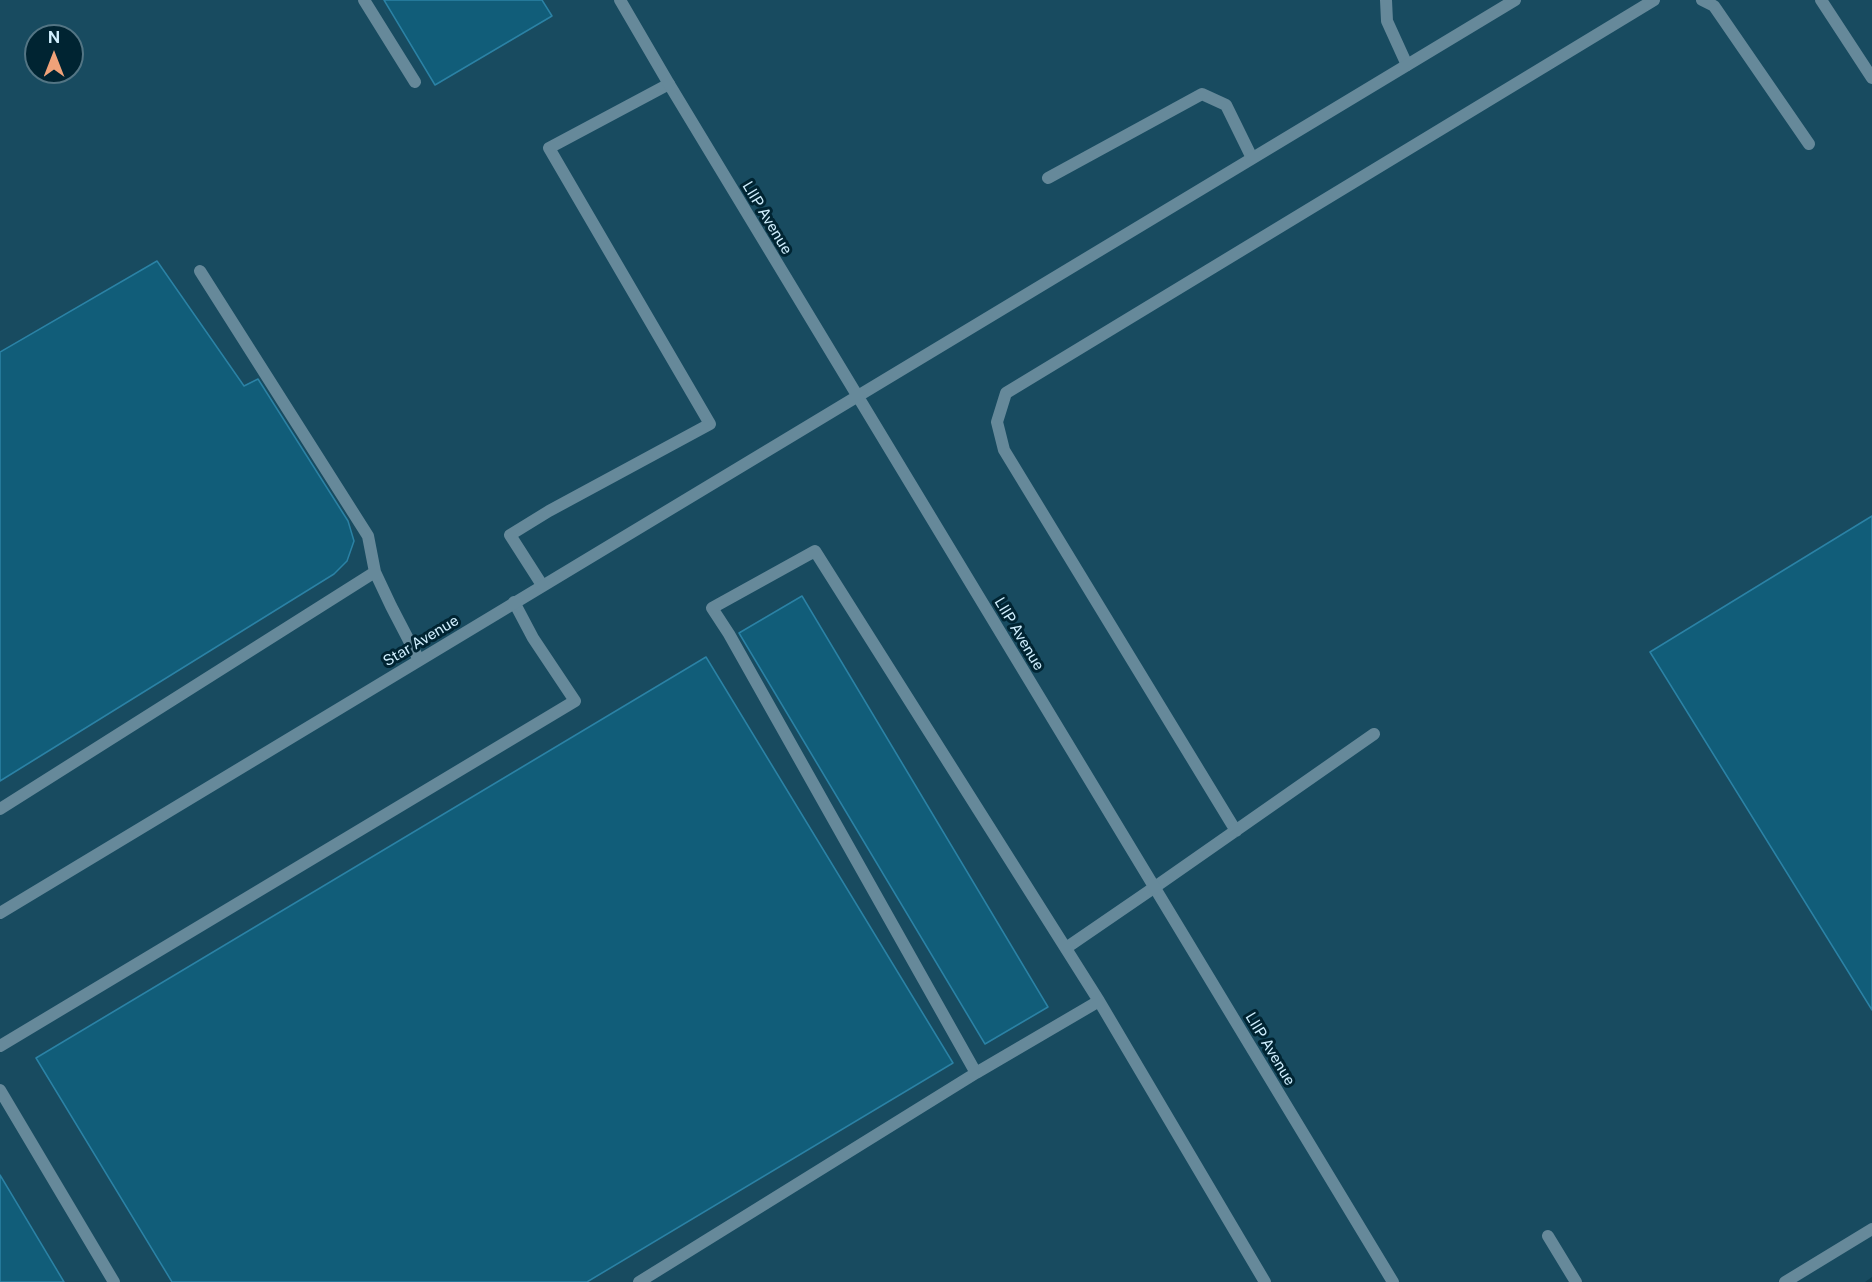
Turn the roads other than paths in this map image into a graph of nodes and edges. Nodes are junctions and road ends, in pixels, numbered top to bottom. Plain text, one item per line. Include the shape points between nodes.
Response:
1 (364, 0) edge
2 (620, 0) edge
3 (1386, 0) edge
4 (1515, 0) edge
5 (1654, 0) edge
6 (1702, 0) edge
7 (1821, 0) edge
8 (1407, 65) junction
9 (1872, 78) edge
10 (415, 82) dead end
11 (669, 84) junction
12 (1809, 144) dead end
13 (1252, 158) junction
14 (1048, 178) dead end
15 (200, 271) dead end
16 (857, 396) junction
17 (375, 572) junction
18 (542, 585) junction
19 (514, 602) junction
20 (419, 660) junction
21 (1374, 734) dead end
22 (0, 809) edge
23 (1236, 831) junction
24 (1155, 887) junction
25 (0, 913) edge
26 (1066, 948) junction
27 (1099, 1001) junction
28 (0, 1046) edge
29 (976, 1073) junction
30 (0, 1090) edge
31 (1872, 1229) edge
32 (1548, 1236) dead end
33 (114, 1282) edge
34 (639, 1282) edge
35 (1265, 1282) edge
36 (1393, 1282) edge
37 (1576, 1282) edge
38 (1785, 1282) edge

1 - 10 street
2 - 11 street, LIIP Avenue
3 - 8 street via 1387,21
4 - 8 street, Star Avenue
5 - 23 street via 1006,393 997,422 1004,450
6 - 12 street via 1714,6
7 - 9 street
8 - 13 street, Star Avenue
11 - 16 street, LIIP Avenue
11 - 18 street via 549,148 710,424 510,535
13 - 14 street via 1226,105 1202,94
13 - 16 street, Star Avenue
15 - 17 street via 368,536
16 - 18 street, Star Avenue
16 - 24 street, LIIP Avenue
17 - 20 street
17 - 22 street
18 - 19 street, Star Avenue
19 - 20 street, Star Avenue
19 - 28 street via 575,701
20 - 25 street, Star Avenue
21 - 23 street
23 - 24 street
24 - 26 street
24 - 36 street, LIIP Avenue
26 - 27 street
26 - 29 street via 815,551 712,608
27 - 29 street
27 - 35 street
29 - 34 street
30 - 33 street
31 - 38 street
32 - 37 street

